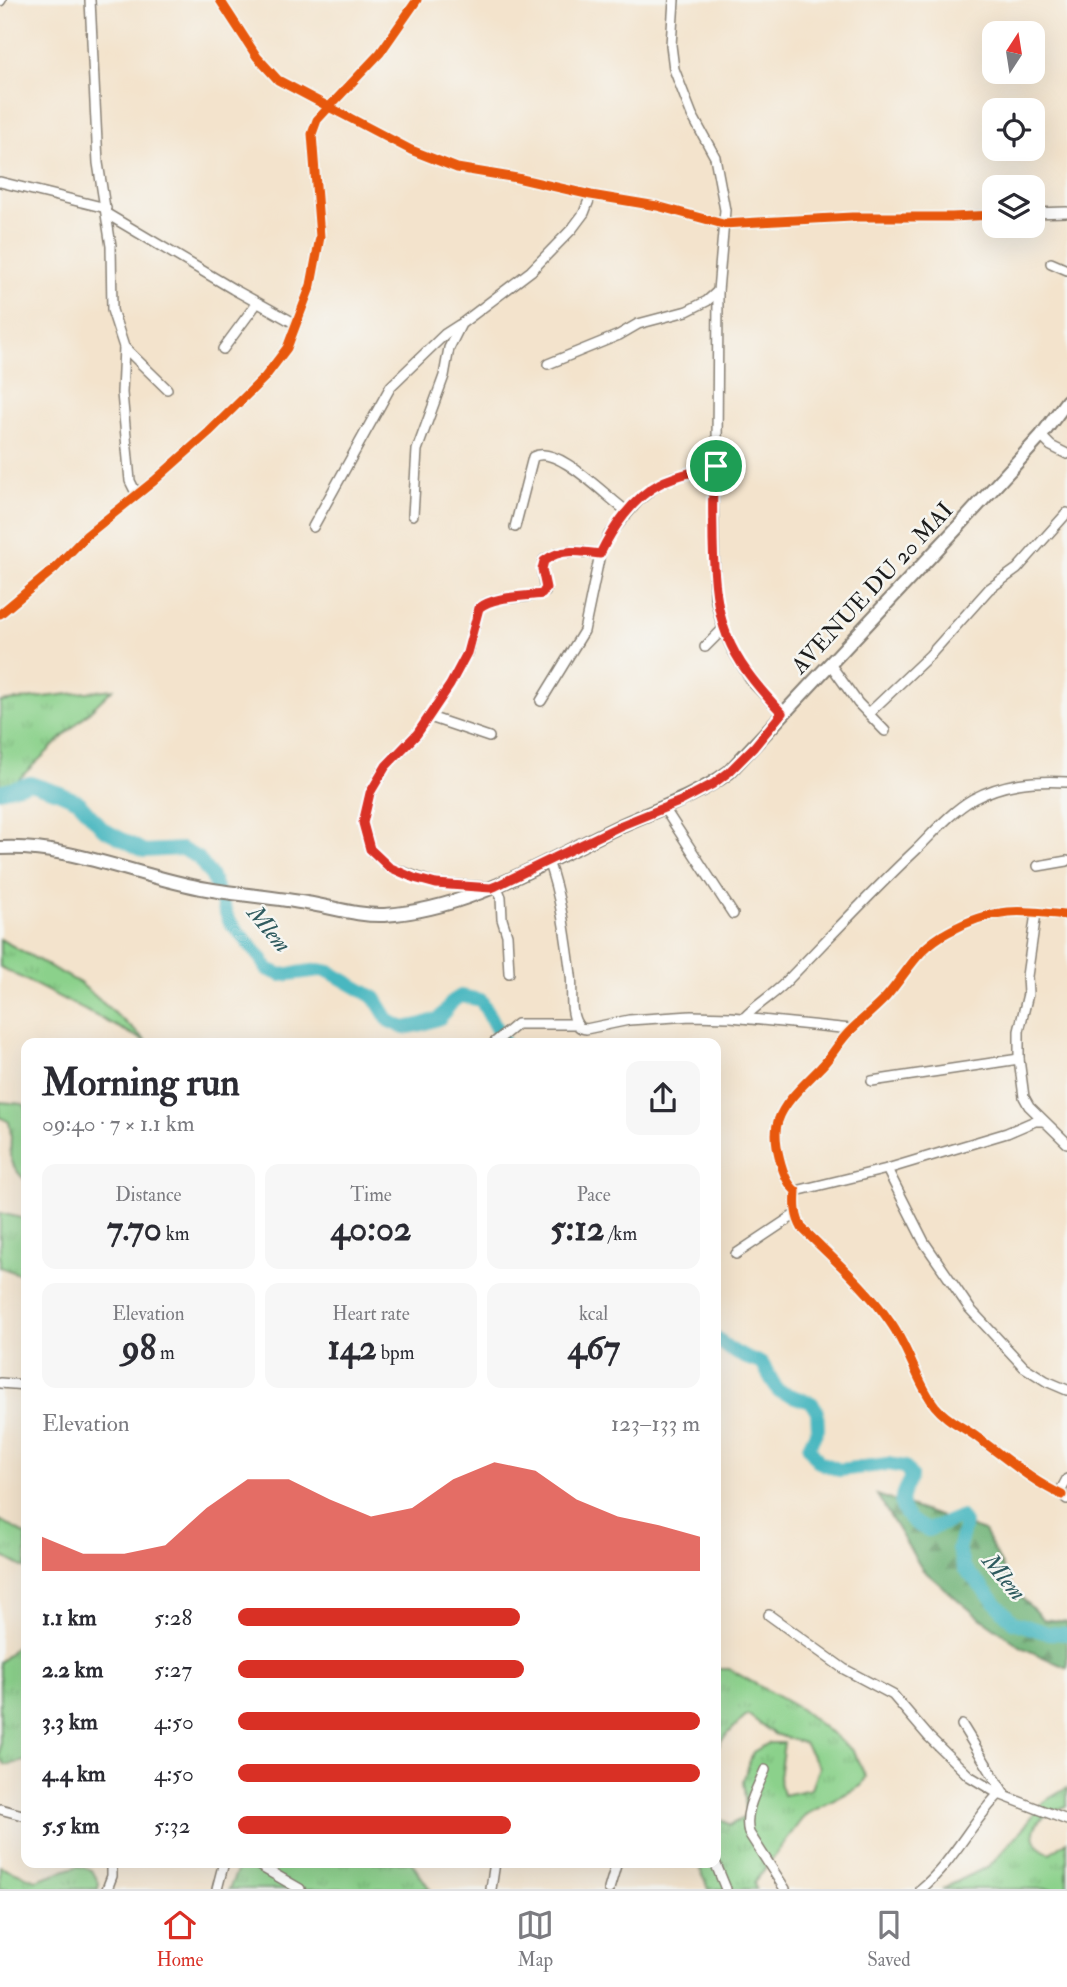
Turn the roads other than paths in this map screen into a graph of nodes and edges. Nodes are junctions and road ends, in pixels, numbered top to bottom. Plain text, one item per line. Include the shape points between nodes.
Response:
1 (90, 0) edge
2 (220, 0) edge
3 (416, 0) edge
4 (674, 0) edge
5 (329, 107) junction
6 (0, 182) edge
7 (591, 195) junction
8 (107, 211) junction
9 (1067, 212) edge
10 (1045, 213) edge
11 (982, 216) edge
12 (723, 224) junction
13 (1051, 263) dead end
14 (1067, 270) edge
15 (718, 291) junction
16 (257, 303) junction
17 (296, 324) junction
18 (461, 324) junction
19 (124, 348) junction
20 (223, 349) dead end
21 (548, 364) dead end
22 (167, 389) dead end
23 (1067, 401) edge
24 (1041, 436) junction
25 (1067, 454) edge
26 (716, 466) junction
27 (136, 494) junction
28 (628, 513) junction
29 (1067, 513) edge
30 (413, 515) dead end
31 (313, 527) dead end
32 (515, 527) dead end
33 (600, 554) junction
34 (0, 600) edge
35 (4, 611) edge
36 (723, 629) junction
37 (705, 647) dead end
38 (830, 664) junction
39 (541, 701) dead end
40 (782, 713) junction
41 (869, 713) junction
42 (430, 717) junction
43 (885, 731) dead end
44 (489, 737) dead end
45 (1067, 782) edge
46 (664, 808) junction
47 (0, 848) edge
48 (548, 861) junction
49 (1067, 861) edge
50 (1038, 866) dead end
51 (494, 887) junction
52 (1036, 913) junction
53 (733, 914) dead end
54 (1067, 915) edge
55 (509, 973) dead end
56 (744, 1018) junction
57 (577, 1024) junction
58 (851, 1029) junction
59 (500, 1038) edge
60 (1019, 1059) junction
61 (872, 1081) dead end
62 (1043, 1121) junction
63 (1067, 1143) edge
64 (887, 1169) junction
65 (796, 1191) junction
66 (796, 1214) junction
67 (736, 1254) dead end
68 (0, 1383) edge
69 (21, 1385) edge
70 (1067, 1390) edge
71 (1067, 1479) edge
72 (1064, 1497) edge
73 (769, 1615) dead end
74 (962, 1725) dead end
75 (765, 1770) dead end
76 (1003, 1795) junction
77 (0, 1809) edge
78 (21, 1815) edge
79 (1067, 1820) edge
80 (112, 1868) edge
81 (222, 1868) edge
82 (263, 1868) edge
83 (494, 1868) edge
84 (615, 1868) edge
85 (717, 1868) edge
86 (107, 1889) edge
87 (217, 1889) edge
88 (300, 1889) edge
89 (491, 1889) edge
90 (609, 1889) edge
91 (726, 1889) edge
92 (785, 1889) edge
93 (920, 1889) edge

1 - 8 street via 98,163
2 - 5 street via 257,57 278,80
3 - 5 street via 380,53
4 - 12 street via 674,69 715,157 725,210
5 - 7 street via 435,161
5 - 17 street via 312,134 320,236 311,285
6 - 8 street
7 - 12 street
7 - 18 street via 572,229 531,271
8 - 16 street
8 - 19 street via 112,310
9 - 10 street
11 - 12 street
12 - 15 street
13 - 14 street
15 - 21 street via 687,311 638,324
15 - 26 street
16 - 17 street
16 - 20 street
17 - 27 street via 287,348 265,377
18 - 30 street via 417,450
18 - 31 street via 391,386
19 - 22 street
19 - 27 street via 122,393 130,481
23 - 24 main road, AVENUE DU 20 MAI
24 - 25 street
24 - 38 main road, AVENUE DU 20 MAI
26 - 28 street via 657,485
26 - 36 street via 715,597
27 - 35 street
28 - 32 street via 569,466 539,454 533,457
28 - 33 street
29 - 41 street via 1017,569 989,589 930,655
33 - 39 street via 584,631
33 - 42 street via 551,555 542,569 545,592 479,608 467,653
34 - 35 street
36 - 37 street
36 - 40 street via 753,683
38 - 40 main road, AVENUE DU 20 MAI
38 - 41 street
40 - 46 main road, AVENUE DU 20 MAI via 729,772
41 - 43 street
42 - 44 street
42 - 51 street via 386,766 370,793 363,823 370,849 389,867 414,878 436,884
45 - 56 street via 1016,783 971,801 862,902 782,987
46 - 48 main road, AVENUE DU 20 MAI
46 - 53 street
47 - 51 main road, AVENUE DU 20 MAI via 40,849 214,890 381,915 438,907
48 - 51 main road, AVENUE DU 20 MAI
48 - 57 street via 560,900
49 - 50 street
51 - 55 street via 501,897 508,935
52 - 54 street
52 - 58 street via 991,915 945,933 916,956 886,998
52 - 60 street
56 - 57 street via 667,1017 586,1029
56 - 58 street
57 - 59 street via 517,1024
58 - 65 street via 778,1121 780,1160
60 - 61 street
60 - 62 street via 1024,1097
62 - 63 street
62 - 64 street
64 - 65 street
64 - 70 street via 924,1242 970,1309 1024,1367
65 - 66 street
66 - 67 street
66 - 72 street via 802,1228 890,1320 921,1383 947,1419
68 - 69 street
71 - 72 street via 1061,1490
73 - 76 street via 844,1669 893,1695 969,1776
74 - 76 street
75 - 92 street via 746,1825
76 - 79 street
76 - 93 street via 972,1824 943,1867
77 - 78 street
80 - 86 street
81 - 87 street
82 - 88 street
83 - 89 street
84 - 90 street
85 - 91 street

